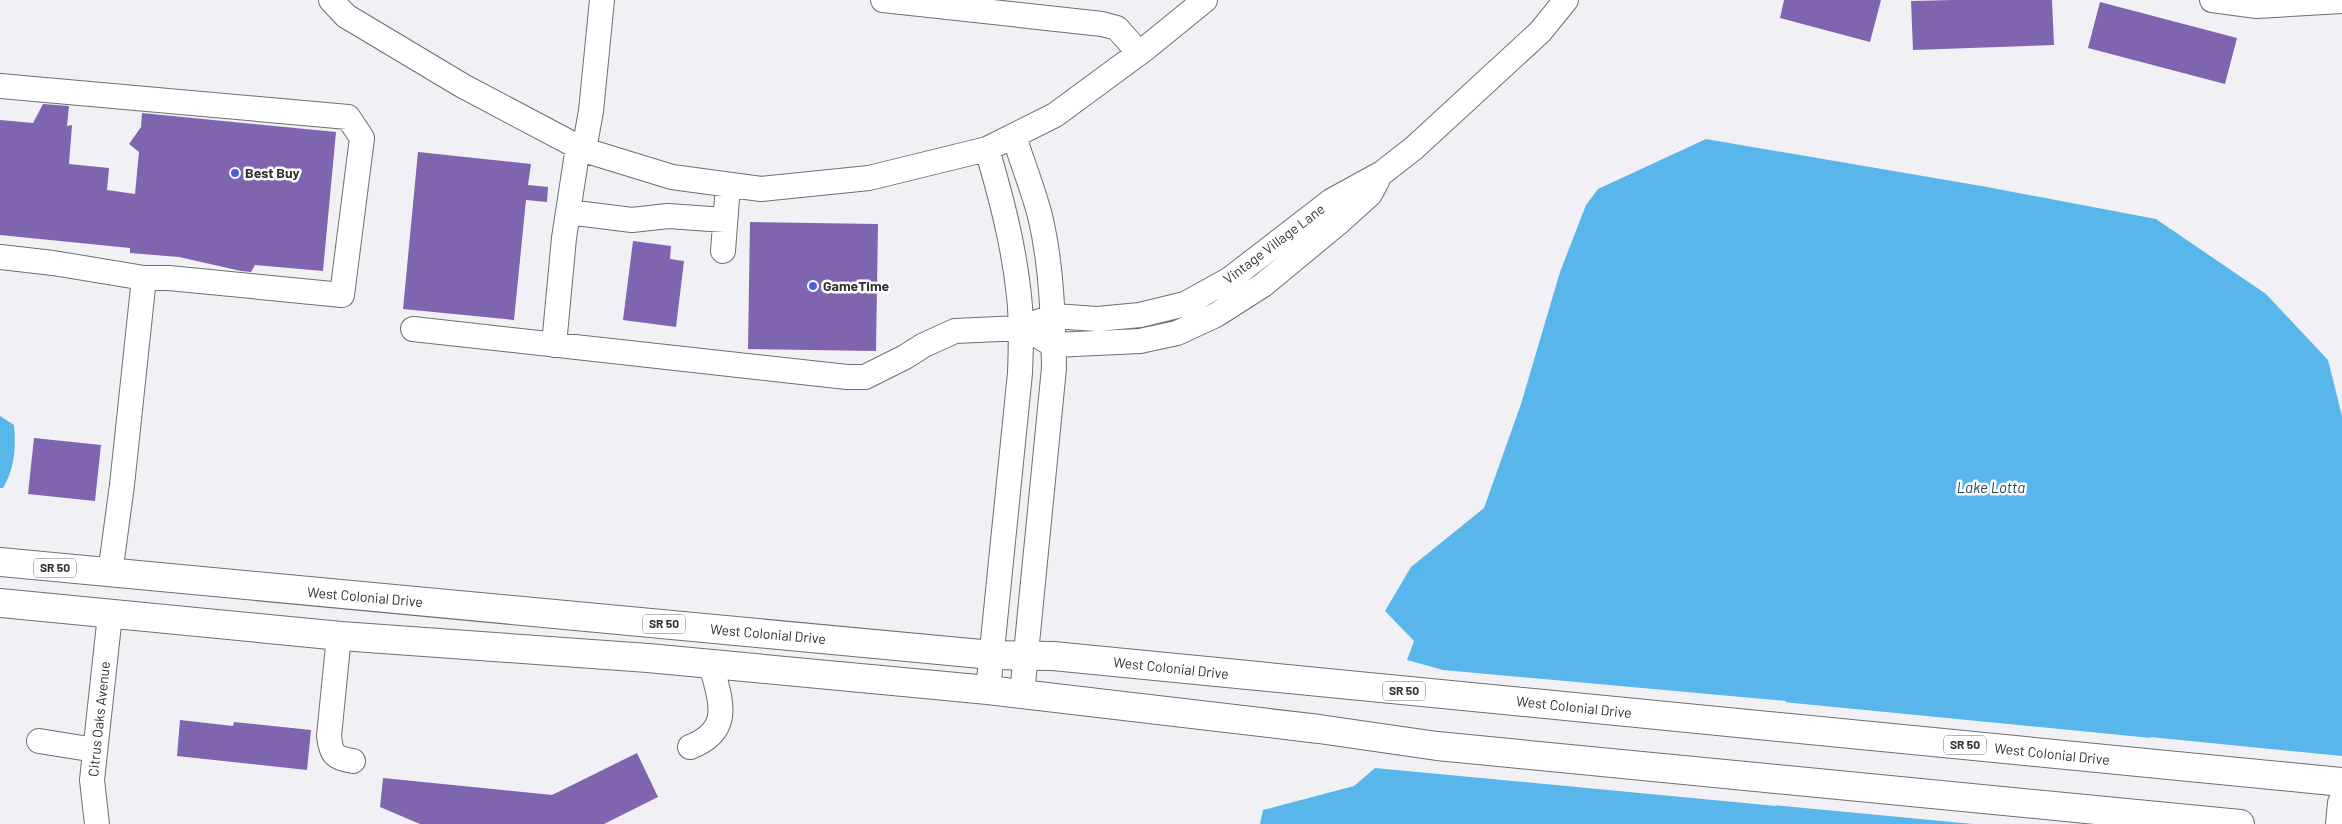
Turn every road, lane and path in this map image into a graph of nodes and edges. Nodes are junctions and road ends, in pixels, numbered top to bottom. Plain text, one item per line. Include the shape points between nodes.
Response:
1 (331, 0) edge
2 (602, 0) edge
3 (883, 0) edge
4 (1205, 0) edge
5 (1566, 0) edge
6 (2212, 0) edge
7 (2342, 1) edge
8 (1003, 6) edge
9 (1139, 53) junction
10 (0, 86) edge
11 (1014, 136) junction
12 (581, 148) junction
13 (987, 149) junction
14 (1382, 173) junction
15 (728, 185) junction
16 (568, 212) junction
17 (725, 220) junction
18 (723, 251) dead end
19 (0, 257) edge
20 (144, 278) junction
21 (1054, 316) junction
22 (1021, 328) junction
23 (412, 329) dead end
24 (554, 344) junction
25 (1054, 345) junction
26 (0, 562) edge
27 (110, 574) junction
28 (178, 579) junction
29 (0, 604) edge
30 (36, 607) junction
31 (110, 615) junction
32 (339, 636) junction
33 (992, 654) junction
34 (1025, 655) junction
35 (711, 664) junction
36 (988, 690) junction
37 (1022, 694) junction
38 (39, 741) dead end
39 (690, 747) dead end
40 (95, 750) junction
41 (353, 761) dead end
42 (2342, 782) edge
43 (2342, 803) edge
44 (97, 824) edge
45 (2240, 824) edge
46 (2340, 824) edge

1 - 12 street via 346,16 463,86
2 - 12 street via 591,111
3 - 8 street
4 - 9 street
5 - 14 street, Vintage Village Lane via 1540,32 1414,148
6 - 7 street via 2257,6
8 - 9 street via 1117,28
9 - 11 street via 1055,116
10 - 20 street via 348,117 362,138 342,295
11 - 13 street
11 - 21 street via 1040,217
12 - 15 street via 672,177
12 - 16 street
13 - 15 street via 869,178 761,189
13 - 22 street via 1006,217
14 - 21 street, Vintage Village Lane via 1331,201 1230,280 1185,304 1140,315 1097,319
14 - 25 street, Vintage Village Lane via 1370,194 1338,223 1263,286 1216,315 1177,333 1140,341
15 - 17 street
16 - 17 street via 602,227 668,216
16 - 24 street
17 - 18 street
19 - 20 street
20 - 27 street
21 - 22 street, Vintage Village Lane
21 - 25 street
22 - 24 street via 955,331 865,377 592,340
22 - 25 street, Vintage Village Lane
22 - 33 street via 1020,373
23 - 24 street
25 - 34 street
26 - 27 highway, West Colonial Drive / SR 50
27 - 28 highway, West Colonial Drive / SR 50
27 - 30 highway via 92,588
28 - 31 highway via 141,591
28 - 33 highway, West Colonial Drive / SR 50
29 - 30 highway
30 - 31 highway
31 - 32 highway
31 - 40 street, Citrus Oaks Avenue
32 - 35 highway
32 - 41 street via 330,742 334,754
33 - 34 highway, West Colonial Drive / SR 50
33 - 36 street
34 - 37 street
34 - 42 highway, West Colonial Drive / SR 50 via 1063,656
35 - 36 highway
35 - 39 street via 720,701 720,721 715,732 704,742
36 - 37 highway
37 - 45 highway via 1437,746
38 - 40 street
40 - 44 street, Citrus Oaks Avenue via 92,780
43 - 46 highway

